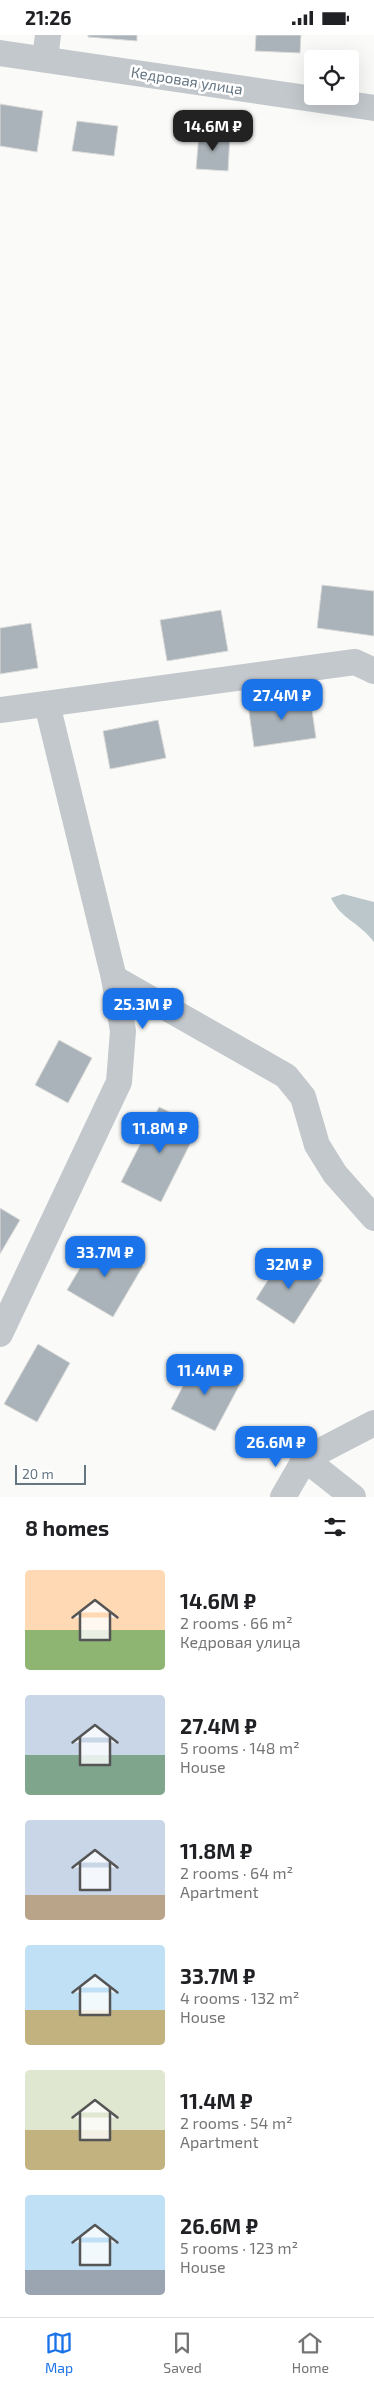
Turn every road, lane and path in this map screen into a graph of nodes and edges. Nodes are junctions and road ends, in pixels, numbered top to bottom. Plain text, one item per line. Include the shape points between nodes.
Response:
1 (47, 47) edge
2 (0, 53) edge
3 (374, 109) edge
4 (374, 671) edge
5 (46, 704) junction
6 (0, 710) edge
7 (114, 978) junction
8 (374, 1217) edge
9 (0, 1334) edge
10 (374, 1423) edge
11 (306, 1459) junction
12 (283, 1497) edge
13 (353, 1497) edge

1 - 2 street, Кедровая улица
1 - 3 street, Кедровая улица
4 - 5 street via 355,662
5 - 6 street
5 - 7 street
7 - 8 street via 286,1076 303,1097 317,1145 335,1174
7 - 9 street via 123,1031 119,1082
10 - 11 street
11 - 12 street
11 - 13 street

